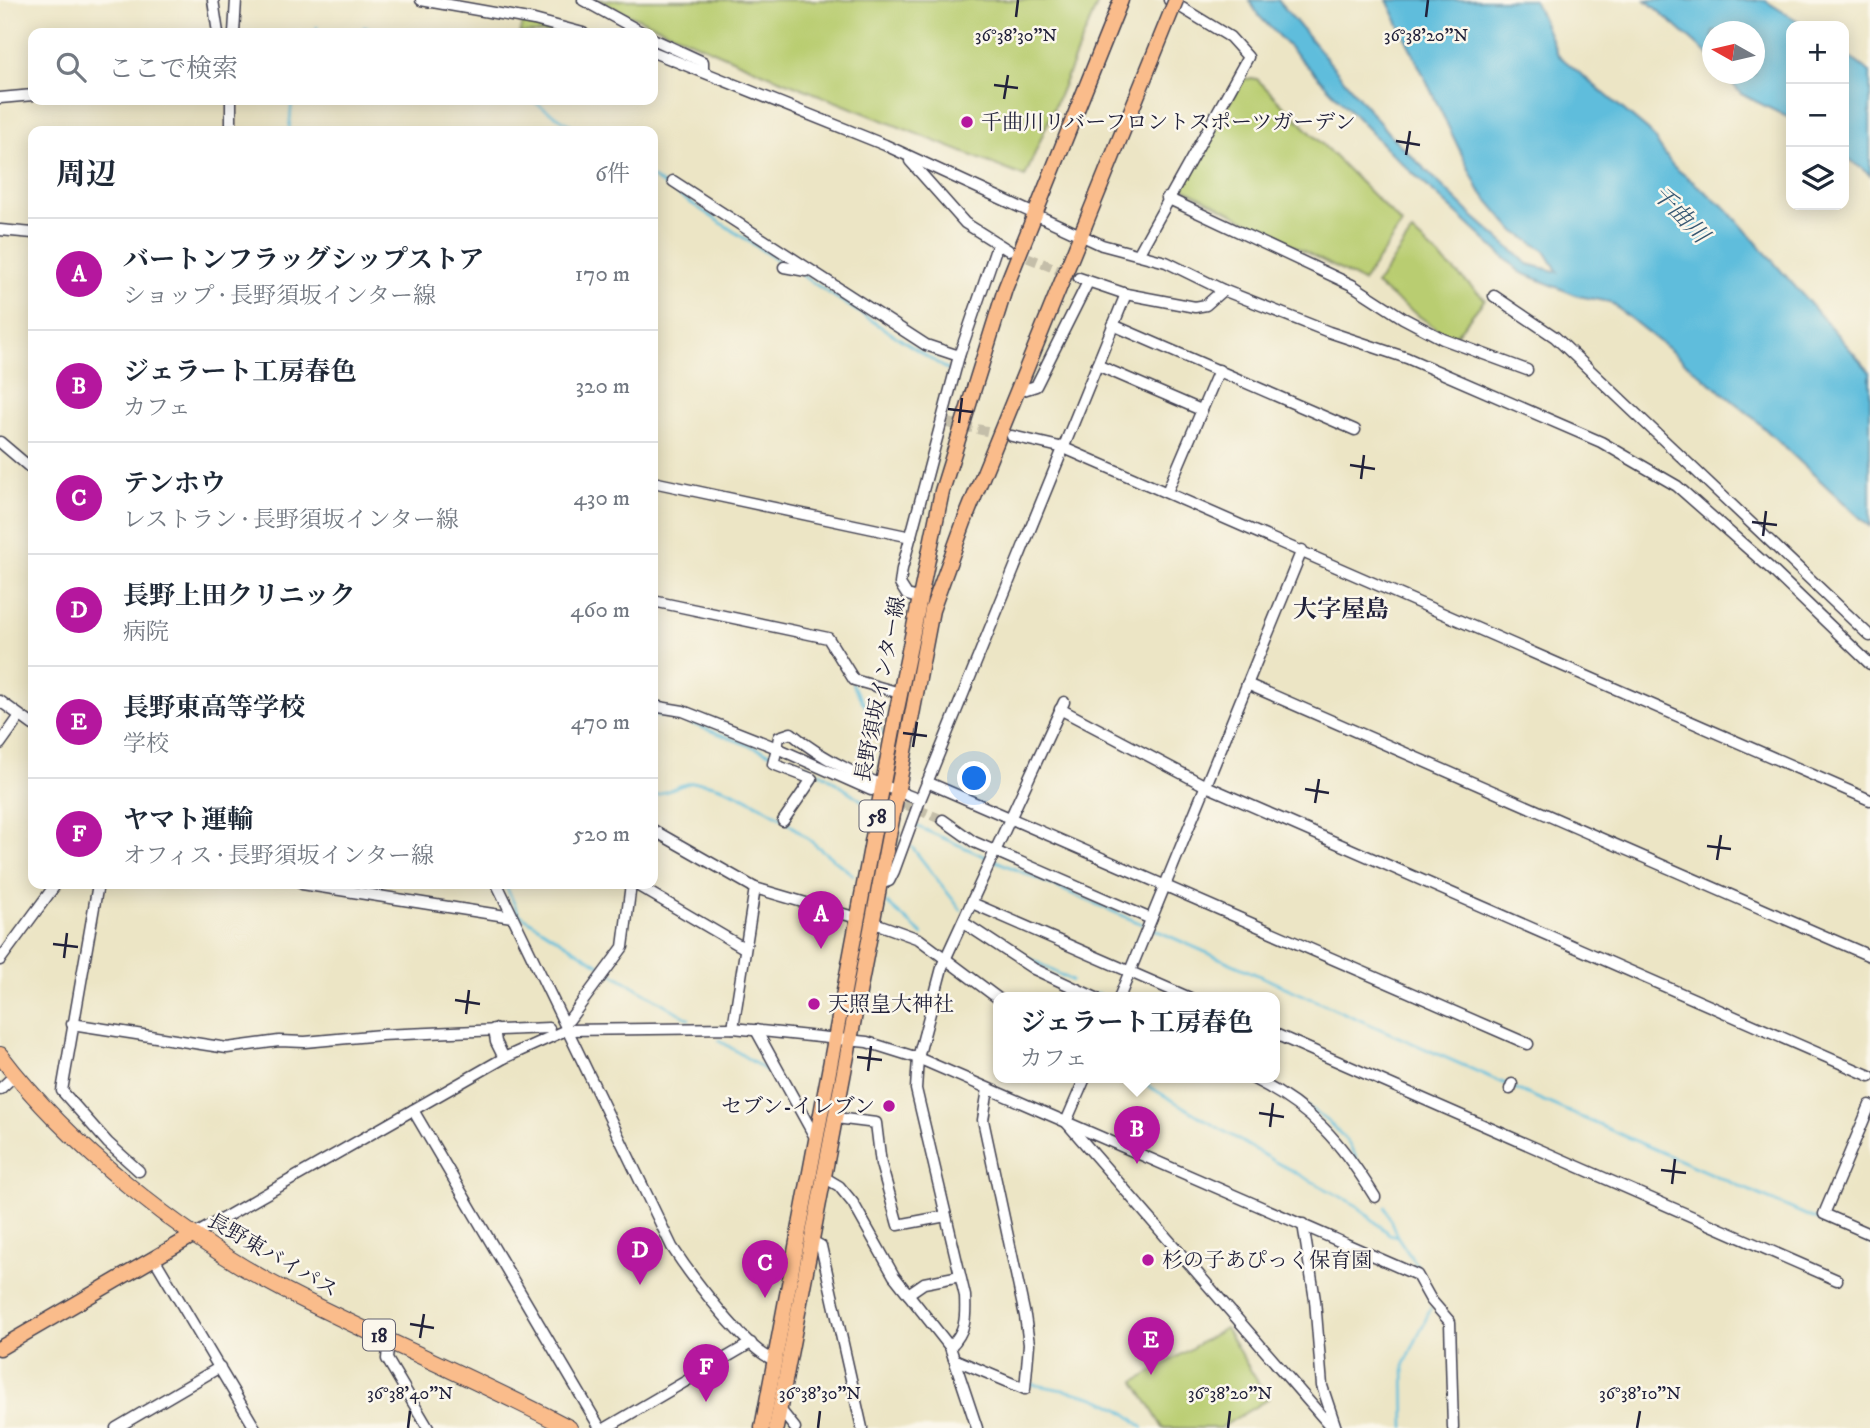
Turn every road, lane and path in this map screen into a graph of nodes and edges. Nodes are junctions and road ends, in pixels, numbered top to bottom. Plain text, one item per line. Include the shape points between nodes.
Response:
1 (213, 0) edge
2 (236, 0) edge
3 (421, 0) edge
4 (583, 0) edge
5 (1121, 0) edge
6 (1170, 0) edge
7 (1176, 0) edge
8 (217, 28) edge
9 (234, 28) edge
10 (564, 28) edge
11 (634, 28) edge
12 (658, 41) edge
13 (658, 54) edge
14 (703, 70) junction
15 (28, 95) edge
16 (0, 98) edge
17 (231, 105) edge
18 (231, 126) edge
19 (906, 156) junction
20 (673, 181) dead end
21 (1167, 198) junction
22 (1035, 211) junction
23 (0, 230) edge
24 (1082, 231) junction
25 (28, 233) edge
26 (1139, 253) junction
27 (784, 267) dead end
28 (813, 272) junction
29 (1223, 290) junction
30 (1126, 294) junction
31 (1494, 296) dead end
32 (1113, 325) junction
33 (959, 356) junction
34 (1097, 365) junction
35 (1219, 370) junction
36 (1527, 370) dead end
37 (1017, 391) junction
38 (1201, 410) junction
39 (1355, 430) dead end
40 (1012, 436) tunnel mouth
41 (0, 442) edge
42 (1064, 448) junction
43 (28, 466) edge
44 (658, 483) edge
45 (1167, 492) junction
46 (911, 537) junction
47 (1302, 550) junction
48 (918, 598) junction
49 (658, 602) edge
50 (1870, 636) edge
51 (1870, 664) edge
52 (1247, 684) junction
53 (900, 693) junction
54 (0, 701) edge
55 (658, 707) edge
56 (20, 716) junction
57 (28, 722) edge
58 (0, 744) edge
59 (776, 753) junction
60 (927, 782) junction
61 (1204, 785) junction
62 (883, 789) junction
63 (920, 800) junction
64 (1870, 800) edge
65 (1009, 816) junction
66 (784, 819) dead end
67 (943, 820) tunnel mouth
68 (658, 833) edge
69 (993, 857) junction
70 (879, 884) junction
71 (1165, 885) junction
72 (755, 888) junction
73 (52, 889) edge
74 (97, 889) edge
75 (333, 889) edge
76 (499, 889) edge
77 (632, 889) edge
78 (642, 889) edge
79 (972, 903) junction
80 (512, 918) junction
81 (858, 918) junction
82 (1151, 919) junction
83 (872, 922) junction
84 (964, 923) junction
85 (744, 948) junction
86 (1870, 956) edge
87 (0, 960) edge
88 (945, 960) junction
89 (1129, 972) junction
90 (1083, 992) edge
91 (1121, 992) edge
92 (1176, 992) edge
93 (993, 995) edge
94 (72, 1024) junction
95 (568, 1025) junction
96 (549, 1028) dead end
97 (733, 1028) junction
98 (494, 1029) junction
99 (756, 1030) junction
100 (1280, 1036) edge
101 (842, 1040) junction
102 (1528, 1044) dead end
103 (0, 1055) edge
104 (504, 1058) junction
105 (918, 1058) junction
106 (15, 1076) junction
107 (1870, 1076) edge
108 (1083, 1083) edge
109 (1262, 1083) edge
110 (0, 1089) edge
111 (988, 1089) junction
112 (1870, 1104) edge
113 (413, 1110) junction
114 (836, 1118) junction
115 (1066, 1122) junction
116 (816, 1139) junction
117 (139, 1171) dead end
118 (822, 1176) junction
119 (1375, 1198) dead end
120 (946, 1216) junction
121 (1303, 1224) junction
122 (1870, 1234) edge
123 (194, 1235) junction
124 (810, 1240) junction
125 (154, 1258) junction
126 (960, 1276) junction
127 (1837, 1280) dead end
128 (908, 1294) junction
129 (388, 1339) junction
130 (751, 1343) junction
131 (950, 1347) junction
132 (0, 1348) edge
133 (954, 1359) junction
134 (775, 1360) junction
135 (220, 1367) junction
136 (779, 1408) junction
137 (116, 1428) edge
138 (255, 1428) edge
139 (428, 1428) edge
140 (569, 1428) edge
141 (600, 1428) edge
142 (606, 1428) edge
143 (762, 1428) edge
144 (776, 1428) edge
145 (795, 1428) edge
146 (862, 1428) edge
147 (977, 1428) edge
148 (1334, 1428) edge
149 (1453, 1428) edge

1 - 8 street
2 - 9 street
3 - 10 street
4 - 11 street
5 - 22 main road, 長野須坂インター線 / 58
6 - 21 street via 1230,37 1248,57
7 - 24 main road, 長野須坂インター線 / 58, bridge
12 - 14 street via 703,62
13 - 14 street
14 - 19 street
15 - 16 street
17 - 18 street
19 - 22 street
19 - 33 street via 965,223 1003,248
20 - 28 street
21 - 26 street
21 - 36 street via 1352,285 1432,333
22 - 24 street
22 - 48 main road, 長野須坂インター線 / 58 via 988,335 942,491
23 - 25 street
24 - 26 street
24 - 37 main road, 長野須坂インター線 / 58
26 - 29 street
27 - 28 street
28 - 33 street via 926,345
29 - 30 street via 1206,305 1195,307
29 - 51 street via 1407,358 1601,442 1677,486
30 - 32 street
30 - 37 street via 1084,280 1036,386
31 - 50 street via 1555,337
32 - 34 street
32 - 35 street
33 - 46 street
34 - 38 street
34 - 42 street
35 - 38 street
35 - 39 street
37 - 62 main road, 長野須坂インター線 / 58 via 932,610
38 - 45 street
40 - 42 street
41 - 43 street
42 - 45 street
42 - 60 street
44 - 46 street
45 - 47 street
46 - 48 street via 900,584 907,595
47 - 52 street
47 - 64 street
48 - 53 main road, 長野須坂インター線 / 58
49 - 53 street via 828,639 854,680
52 - 61 street
52 - 86 street
53 - 62 main road, 長野須坂インター線 / 58
54 - 56 street
55 - 59 street via 683,711
56 - 57 street
56 - 58 street
59 - 62 street
59 - 62 street via 779,737 790,733 808,748
59 - 66 street via 773,764 812,779
60 - 63 street
60 - 65 street
61 - 65 street via 1062,706
61 - 71 street
61 - 107 street
62 - 63 street
62 - 70 main road, 長野須坂インター線 / 58
62 - 81 main road, 長野須坂インター線 / 58
63 - 70 street via 889,881
65 - 69 street
65 - 71 street
67 - 69 street
68 - 72 street
69 - 79 street
69 - 82 street
70 - 83 main road, 長野須坂インター線 / 58
71 - 82 street
71 - 102 street
72 - 81 street
72 - 85 street
73 - 87 street
74 - 94 street
75 - 80 street
76 - 80 street
77 - 95 street via 623,947
78 - 85 street
79 - 84 street
79 - 89 street
80 - 95 street
81 - 101 main road, 長野須坂インター線 / 58
82 - 89 street
83 - 88 street via 919,939
83 - 101 main road, 長野須坂インター線 / 58
84 - 88 street
84 - 90 street via 1034,969
85 - 97 street
88 - 93 street
88 - 105 street
89 - 91 street
89 - 92 street
94 - 98 street via 227,1048
94 - 117 street via 62,1091
95 - 97 street
95 - 104 street
95 - 130 street via 672,1247
96 - 98 street
97 - 99 street
98 - 104 street
99 - 101 street
99 - 116 street
100 - 127 street
101 - 105 street via 867,1042
101 - 114 main road, 長野須坂インター線 / 58
101 - 116 main road, 長野須坂インター線 / 58
103 - 106 highway, 長野東バイパス / 18
104 - 113 street
105 - 111 street
105 - 120 street via 916,1089
106 - 110 street
106 - 123 highway, 長野東バイパス / 18 via 60,1124
108 - 115 street
109 - 119 street via 1324,1125
111 - 115 street
111 - 133 street via 983,1120 1029,1344 1024,1389
112 - 122 street via 1824,1214
113 - 123 street
113 - 141 street
114 - 118 main road, 長野須坂インター線 / 58
114 - 120 street via 876,1123 881,1164 898,1226
115 - 121 street
115 - 148 street
116 - 134 main road, 長野須坂インター線 / 58
118 - 124 main road, 長野須坂インター線 / 58
118 - 128 street via 839,1186 853,1203
120 - 126 street
121 - 148 street via 1322,1387
121 - 149 street via 1417,1275 1450,1322
123 - 125 main road
123 - 129 highway, 長野東バイパス / 18 via 286,1291
124 - 136 main road, 長野須坂インター線 / 58
124 - 146 street via 821,1246
125 - 132 main road
125 - 135 street
126 - 128 street via 924,1283
126 - 131 street via 966,1321 961,1336
128 - 131 street
129 - 139 street via 387,1359
129 - 140 highway, 長野東バイパス / 18
130 - 134 street
130 - 142 street
131 - 133 street
133 - 147 street
134 - 143 main road, 長野須坂インター線 / 58
135 - 137 street
135 - 138 street
136 - 144 main road, 長野須坂インター線 / 58
136 - 145 street

